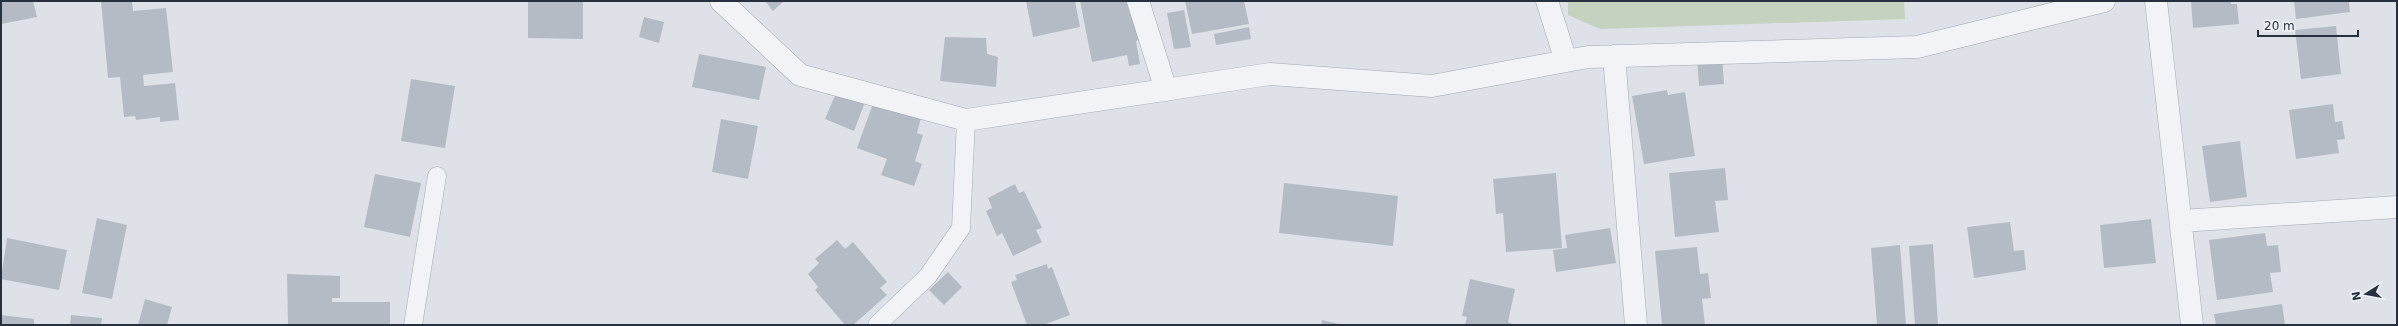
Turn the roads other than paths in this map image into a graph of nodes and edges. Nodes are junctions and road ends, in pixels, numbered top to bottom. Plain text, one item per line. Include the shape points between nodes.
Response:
1 (721, 1) edge
2 (1138, 1) edge
3 (1547, 1) edge
4 (2104, 1) edge
5 (2156, 1) edge
6 (1614, 56) junction
7 (1566, 61) junction
8 (1166, 90) junction
9 (966, 120) junction
10 (437, 176) dead end
11 (2397, 207) edge
12 (2181, 221) junction
13 (413, 325) edge
14 (877, 325) edge
15 (1636, 325) edge
16 (2192, 325) edge

1 - 9 street via 800,75
2 - 8 street
3 - 7 street
4 - 6 street via 1917,47
5 - 12 street
6 - 7 street
6 - 15 street
7 - 8 street via 1432,86 1270,74
8 - 9 street
9 - 14 lane via 961,228 928,276
10 - 13 lane
11 - 12 street
12 - 16 street

